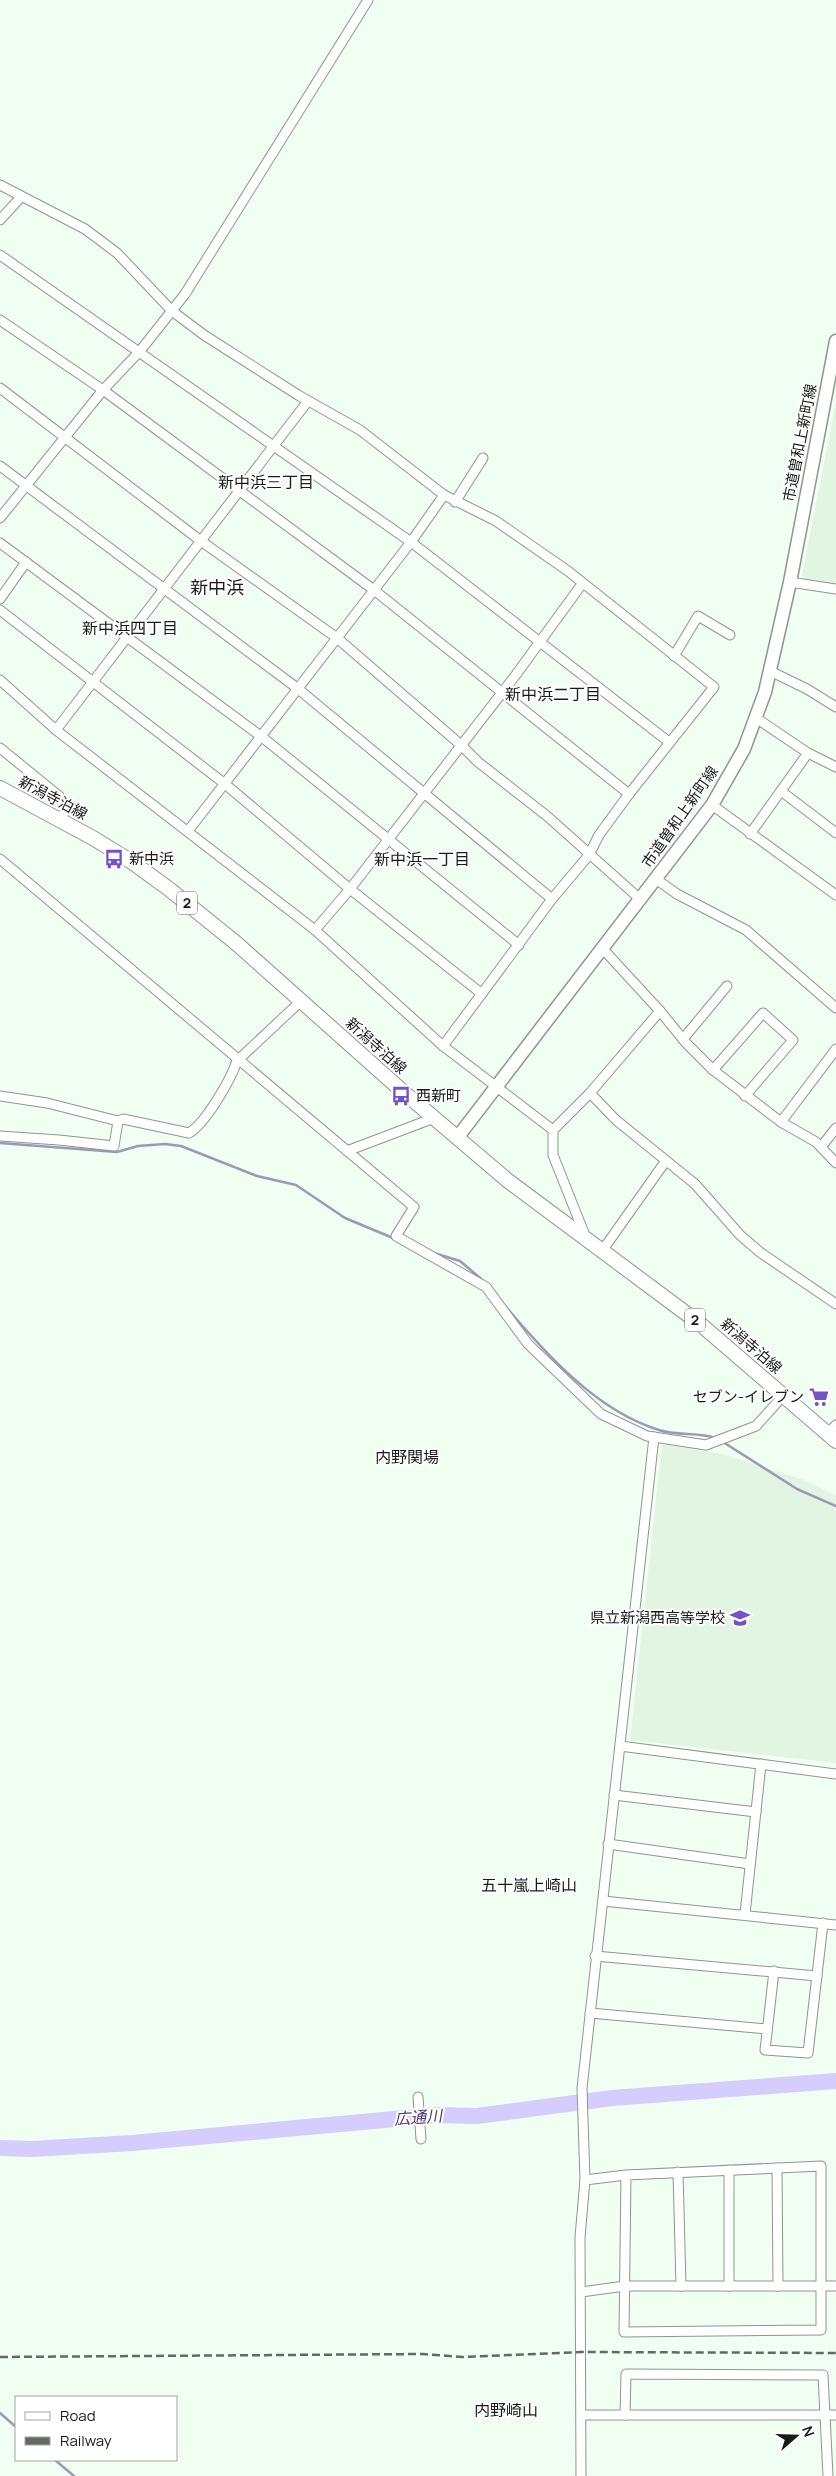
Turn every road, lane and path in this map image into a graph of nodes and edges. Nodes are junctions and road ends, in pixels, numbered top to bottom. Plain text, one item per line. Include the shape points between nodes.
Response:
1 (368, 0) edge
2 (0, 185) edge
3 (21, 197) junction
4 (0, 220) edge
5 (0, 255) edge
6 (172, 311) junction
7 (0, 320) edge
8 (836, 342) edge
9 (140, 352) junction
10 (0, 388) edge
11 (103, 390) junction
12 (308, 401) junction
13 (65, 437) junction
14 (273, 448) junction
15 (483, 458) dead end
16 (0, 466) edge
17 (26, 486) junction
18 (239, 491) junction
19 (444, 495) junction
20 (456, 502) junction
21 (0, 518) edge
22 (200, 541) junction
23 (411, 542) junction
24 (0, 543) edge
25 (26, 562) junction
26 (790, 582) junction
27 (582, 584) junction
28 (836, 588) edge
29 (163, 589) junction
30 (374, 590) junction
31 (0, 599) edge
32 (0, 610) edge
33 (730, 635) dead end
34 (128, 637) junction
35 (336, 638) junction
36 (540, 642) junction
37 (674, 656) junction
38 (770, 671) junction
39 (0, 680) edge
40 (93, 681) junction
41 (297, 688) junction
42 (502, 694) junction
43 (836, 707) edge
44 (756, 718) junction
45 (56, 730) junction
46 (262, 737) junction
47 (669, 742) junction
48 (461, 745) junction
49 (0, 748) edge
50 (808, 754) junction
51 (836, 767) edge
52 (225, 784) junction
53 (0, 788) edge
54 (781, 791) junction
55 (424, 793) junction
56 (629, 794) junction
57 (712, 805) junction
58 (61, 820) junction
59 (188, 832) junction
60 (836, 833) edge
61 (750, 834) junction
62 (388, 840) junction
63 (589, 855) junction
64 (0, 859) edge
65 (656, 879) junction
66 (350, 890) junction
67 (836, 895) edge
68 (552, 899) junction
69 (640, 899) junction
70 (315, 930) junction
71 (519, 945) junction
72 (603, 949) junction
73 (727, 986) dead end
74 (482, 994) junction
75 (301, 1001) junction
76 (836, 1008) edge
77 (660, 1011) junction
78 (683, 1039) junction
79 (443, 1046) junction
80 (836, 1049) edge
81 (237, 1060) junction
82 (713, 1070) junction
83 (497, 1085) junction
84 (590, 1094) junction
85 (0, 1096) edge
86 (745, 1096) junction
87 (434, 1118) junction
88 (118, 1121) junction
89 (781, 1122) junction
90 (836, 1128) edge
91 (553, 1130) junction
92 (0, 1136) edge
93 (457, 1138) junction
94 (821, 1147) junction
95 (347, 1151) junction
96 (665, 1162) junction
97 (836, 1163) edge
98 (586, 1239) junction
99 (602, 1251) junction
100 (836, 1304) edge
101 (783, 1396) junction
102 (833, 1433) edge
103 (654, 1437) junction
104 (620, 1746) junction
105 (761, 1764) junction
106 (836, 1774) edge
107 (614, 1795) junction
108 (756, 1812) junction
109 (608, 1844) junction
110 (750, 1864) junction
111 (603, 1901) junction
112 (745, 1914) junction
113 (823, 1923) junction
114 (836, 1925) edge
115 (595, 1956) junction
116 (774, 1971) junction
117 (817, 1976) junction
118 (590, 2012) junction
119 (767, 2029) junction
120 (419, 2101) dead end
121 (421, 2139) dead end
122 (777, 2168) junction
123 (729, 2170) junction
124 (678, 2172) junction
125 (626, 2175) junction
126 (585, 2180) junction
127 (625, 2286) junction
128 (680, 2286) junction
129 (729, 2286) junction
130 (778, 2286) junction
131 (821, 2286) junction
132 (836, 2286) edge
133 (580, 2292) junction
134 (582, 2415) junction
135 (625, 2415) junction
136 (824, 2415) junction
137 (836, 2415) edge
138 (581, 2476) edge
139 (828, 2476) edge

1 - 6 street
2 - 3 street
3 - 4 street
3 - 6 street via 85,229 118,253
5 - 9 street
6 - 9 street
6 - 12 street
7 - 11 street
8 - 26 street, 市道曽和上新町線
9 - 11 street
9 - 14 street
10 - 13 street
11 - 13 street
11 - 18 street
12 - 14 street
12 - 19 street via 360,430
13 - 17 street
13 - 22 street
14 - 18 street
14 - 23 street
15 - 20 street
16 - 17 street
17 - 21 street
17 - 29 street
18 - 22 street
18 - 30 street
19 - 20 street
19 - 23 street
20 - 27 street via 496,521
22 - 29 street
22 - 35 street
23 - 30 street
23 - 36 street
24 - 25 street
25 - 31 street
25 - 34 street
26 - 28 street
26 - 38 street, 市道曽和上新町線
27 - 36 street
27 - 37 street
29 - 34 street
29 - 41 street
30 - 35 street
30 - 42 street
32 - 40 street
33 - 37 street via 698,616
34 - 40 street
34 - 46 street
35 - 41 street
35 - 48 street
36 - 42 street
36 - 47 street
37 - 47 street via 714,687
38 - 43 street
38 - 44 street, 市道曽和上新町線
39 - 45 street
40 - 45 street
40 - 52 street
41 - 46 street
41 - 55 street
42 - 48 street
42 - 56 street
44 - 50 street
44 - 57 street, 市道曽和上新町線 via 744,750
45 - 59 street
46 - 52 street
46 - 62 street
47 - 56 street
48 - 55 street
48 - 63 street
49 - 58 street via 59,796 66,808
50 - 51 street
50 - 54 street
52 - 59 street
52 - 66 street
53 - 58 main road, 新潟寺泊線 / 2
54 - 60 street
54 - 61 street
55 - 62 street
55 - 68 street
56 - 63 street via 598,835
57 - 61 street
57 - 65 street, 市道曽和上新町線
58 - 75 main road, 新潟寺泊線 / 2 via 132,862 169,889 236,942
59 - 70 street
61 - 67 street
62 - 66 street
62 - 71 street
63 - 68 street
63 - 69 street
64 - 81 street
65 - 69 street, 市道曽和上新町線
65 - 76 street via 677,894 746,930
66 - 70 street
66 - 74 street
68 - 71 street
69 - 72 street, 市道曽和上新町線
70 - 79 street
71 - 74 street
72 - 77 street
72 - 83 street, 市道曽和上新町線
73 - 78 street
74 - 79 street
75 - 81 street
75 - 87 main road, 新潟寺泊線 / 2
77 - 78 street
77 - 84 street
78 - 82 street
79 - 83 street
80 - 89 street
81 - 88 street via 212,1105 189,1133 123,1119
81 - 95 street
82 - 86 street
82 - 86 street via 763,1012 793,1040
83 - 91 street
83 - 93 street, 市道曽和上新町線
84 - 91 street
84 - 96 street
85 - 88 street via 47,1103
86 - 89 street
87 - 93 main road, 新潟寺泊線 / 2
87 - 95 street
88 - 92 street via 114,1146
89 - 94 street
90 - 94 street
91 - 98 street via 553,1155
93 - 98 main road, 新潟寺泊線 / 2
94 - 97 street
95 - 103 street via 414,1207 396,1236 486,1287 528,1344 601,1414
96 - 99 street
96 - 100 street via 695,1184 740,1235 761,1253
98 - 99 main road, 新潟寺泊線 / 2
99 - 101 main road, 新潟寺泊線 / 2 via 699,1323
101 - 102 main road, 新潟寺泊線 / 2
101 - 103 street via 756,1426 706,1445
103 - 104 street
104 - 105 street
104 - 107 street
105 - 106 street
105 - 108 street
107 - 108 street
107 - 109 street
108 - 110 street
109 - 110 street
109 - 111 street
110 - 112 street
111 - 112 street
111 - 115 street
112 - 113 street
113 - 114 street
113 - 117 street
115 - 116 street
115 - 118 street
116 - 117 street
116 - 119 street
117 - 119 street via 808,2053 765,2050
118 - 119 street
118 - 126 street via 582,2094
120 - 121 street
122 - 123 street
122 - 130 street
122 - 131 street via 821,2166
123 - 124 street
123 - 129 street
124 - 125 street
124 - 128 street
125 - 126 street
125 - 127 street
126 - 133 street
127 - 128 street
127 - 131 street via 624,2332 821,2330
127 - 133 street
128 - 129 street
129 - 130 street
130 - 131 street
131 - 132 street
133 - 134 street
134 - 135 street
134 - 138 street
135 - 136 street
135 - 136 street via 626,2374 823,2374
136 - 137 street
136 - 139 street

